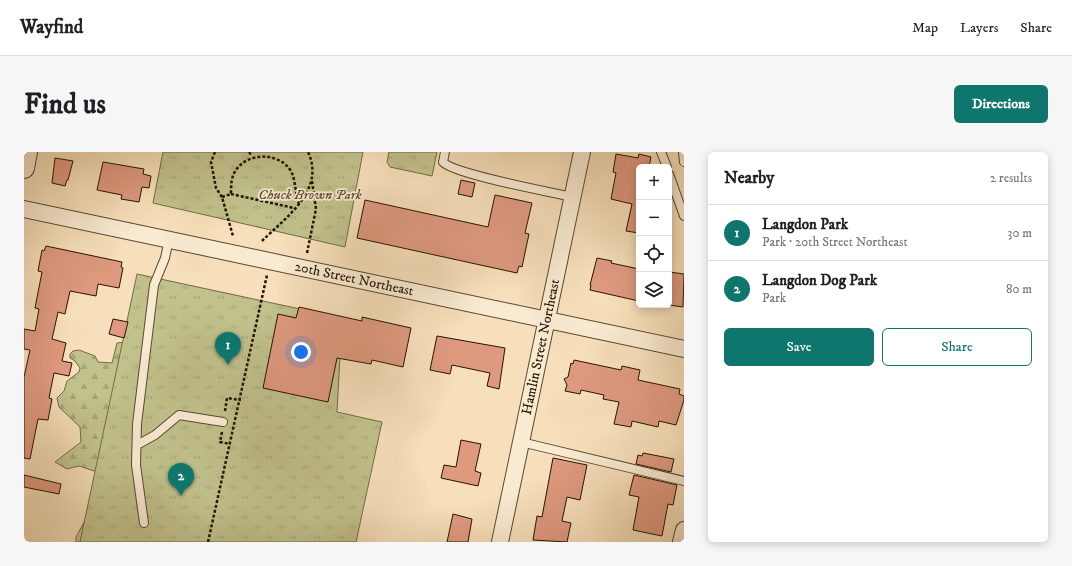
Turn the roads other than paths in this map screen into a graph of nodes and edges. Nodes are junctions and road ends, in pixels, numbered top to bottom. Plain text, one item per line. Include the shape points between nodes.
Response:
1 (27, 152) edge
2 (445, 152) edge
3 (582, 152) edge
4 (661, 152) edge
5 (683, 152) edge
6 (684, 162) edge
7 (666, 164) edge
8 (24, 168) edge
9 (672, 182) edge
10 (572, 197) junction
11 (24, 209) edge
12 (684, 216) edge
13 (169, 239) junction
14 (547, 319) junction
15 (684, 349) edge
16 (223, 422) dead end
17 (521, 442) junction
18 (137, 445) junction
19 (684, 481) edge
20 (144, 523) dead end
21 (684, 530) edge
22 (500, 542) edge
23 (681, 542) edge

1 - 8 street
2 - 10 lane via 442,162 451,168
3 - 10 street, Hamlin Street Northeast
4 - 7 lane
5 - 6 lane
9 - 12 lane
10 - 14 street, Hamlin Street Northeast
11 - 13 street, 20th Street Northeast
13 - 14 street, 20th Street Northeast
13 - 18 lane via 165,258 154,285 137,424
14 - 15 street, 20th Street Northeast
14 - 17 street, Hamlin Street Northeast
16 - 18 lane via 179,415 155,435
17 - 19 lane
17 - 22 street, Hamlin Street Northeast
18 - 20 lane via 136,465
21 - 23 street

